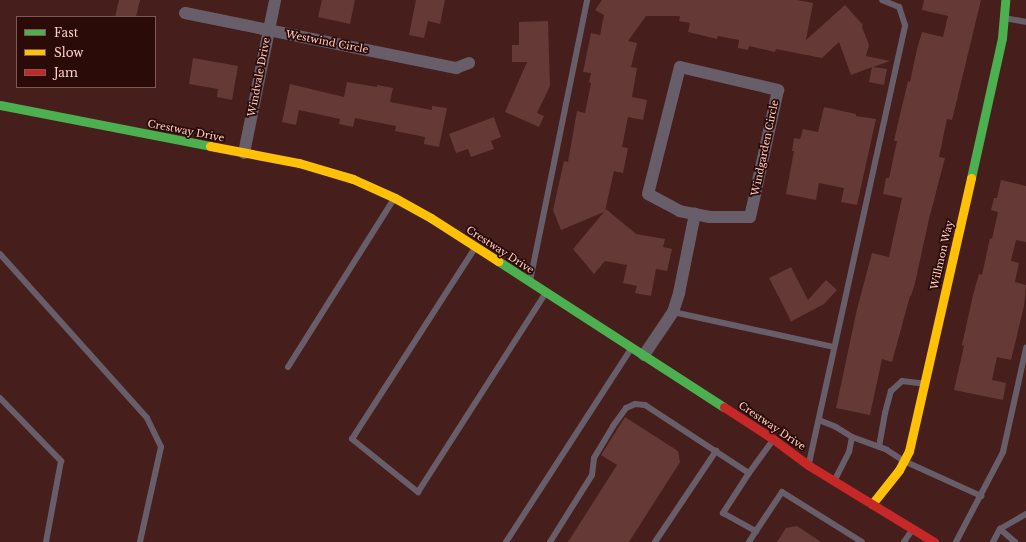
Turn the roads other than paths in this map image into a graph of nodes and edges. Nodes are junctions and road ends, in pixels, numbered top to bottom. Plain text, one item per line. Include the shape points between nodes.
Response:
1 (275, 0) edge
2 (587, 0) edge
3 (882, 0) edge
4 (1005, 0) edge
5 (185, 14) dead end
6 (1004, 18) junction
7 (1026, 22) edge
8 (268, 30) junction
9 (469, 63) dead end
10 (0, 105) edge
11 (244, 153) junction
12 (395, 198) junction
13 (695, 214) junction
14 (476, 247) junction
15 (0, 254) edge
16 (529, 282) junction
17 (546, 292) junction
18 (673, 312) junction
19 (833, 347) junction
20 (632, 348) junction
21 (1026, 348) edge
22 (644, 355) junction
23 (288, 366) dead end
24 (925, 384) junction
25 (0, 398) edge
26 (819, 420) junction
27 (852, 437) junction
28 (773, 439) junction
29 (879, 447) junction
30 (716, 451) junction
31 (904, 461) junction
32 (808, 465) junction
33 (749, 472) junction
34 (834, 481) junction
35 (981, 496) junction
36 (872, 504) junction
37 (1026, 514) edge
38 (913, 529) junction
39 (1000, 530) junction
40 (756, 531) junction
41 (46, 542) edge
42 (140, 542) edge
43 (506, 542) edge
44 (550, 542) edge
45 (655, 542) edge
46 (749, 542) edge
47 (862, 542) edge
48 (904, 542) edge
49 (934, 542) edge
50 (956, 542) edge
51 (993, 542) edge
52 (1015, 542) edge

1 - 8 street, Windvale Drive
2 - 16 lane
3 - 19 lane via 899,7 905,26
4 - 6 main road, Willmon Way
5 - 8 street, Westwind Circle
6 - 7 lane
6 - 24 main road, Willmon Way
8 - 9 street, Westwind Circle via 456,68
8 - 11 street, Windvale Drive
10 - 11 main road, Crestway Drive
11 - 12 main road, Crestway Drive via 299,163 354,179
12 - 14 main road, Crestway Drive
12 - 23 lane
13 - 13 street, Windgarden Circle via 680,211 648,194 680,67 778,90 750,216 710,217
13 - 18 street
14 - 16 main road, Crestway Drive
14 - 17 lane via 352,439 418,492
15 - 42 lane via 147,418 161,447
16 - 17 main road, Crestway Drive
17 - 20 main road, Crestway Drive
18 - 19 lane
18 - 22 street
19 - 26 lane
20 - 22 main road, Crestway Drive
20 - 43 lane
21 - 35 lane via 1003,452
22 - 28 main road, Crestway Drive
24 - 29 lane via 902,381 891,391
24 - 31 main road, Willmon Way via 909,451
25 - 41 lane via 61,462
26 - 27 lane
26 - 32 lane
27 - 29 lane
27 - 34 lane via 849,452
28 - 32 main road, Crestway Drive
28 - 33 lane
29 - 31 lane
30 - 33 lane
30 - 44 lane via 645,405 635,404 626,408 594,458 592,475
30 - 45 lane
31 - 35 lane
31 - 36 main road, Willmon Way
32 - 34 main road, Crestway Drive
33 - 40 lane via 723,513
34 - 36 main road, Crestway Drive
35 - 50 lane
36 - 38 main road, Crestway Drive
37 - 39 lane
38 - 48 lane
38 - 49 main road, Crestway Drive
39 - 51 lane
39 - 52 lane
40 - 46 lane
40 - 47 lane via 782,492

